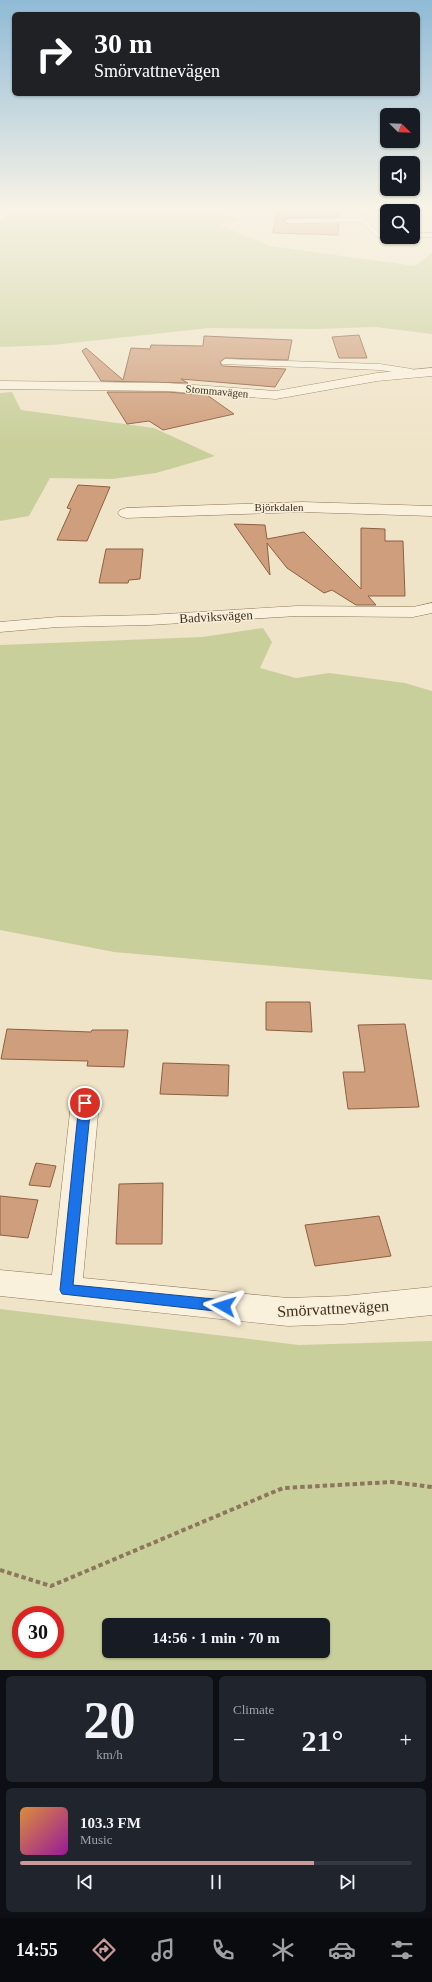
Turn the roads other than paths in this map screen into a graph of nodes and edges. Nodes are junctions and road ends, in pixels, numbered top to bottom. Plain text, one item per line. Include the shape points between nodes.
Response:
1 (225, 362) dead end
2 (412, 372) junction
3 (432, 372) edge
4 (0, 385) edge
5 (432, 511) edge
6 (126, 513) dead end
7 (432, 608) edge
8 (0, 627) edge
9 (85, 1103) dead end
10 (0, 1283) edge
11 (66, 1290) junction
12 (432, 1301) edge

1 - 2 lane via 380,367
2 - 3 street, Stommavägen
2 - 4 street, Stommavägen via 276,395 173,387
5 - 6 street, Björkdalen via 302,507
7 - 8 street, Badviksvägen via 413,612 297,611 149,620 71,621
9 - 11 street
10 - 11 street, Smörvattnevägen
11 - 12 street, Smörvattnevägen via 288,1312 344,1310

